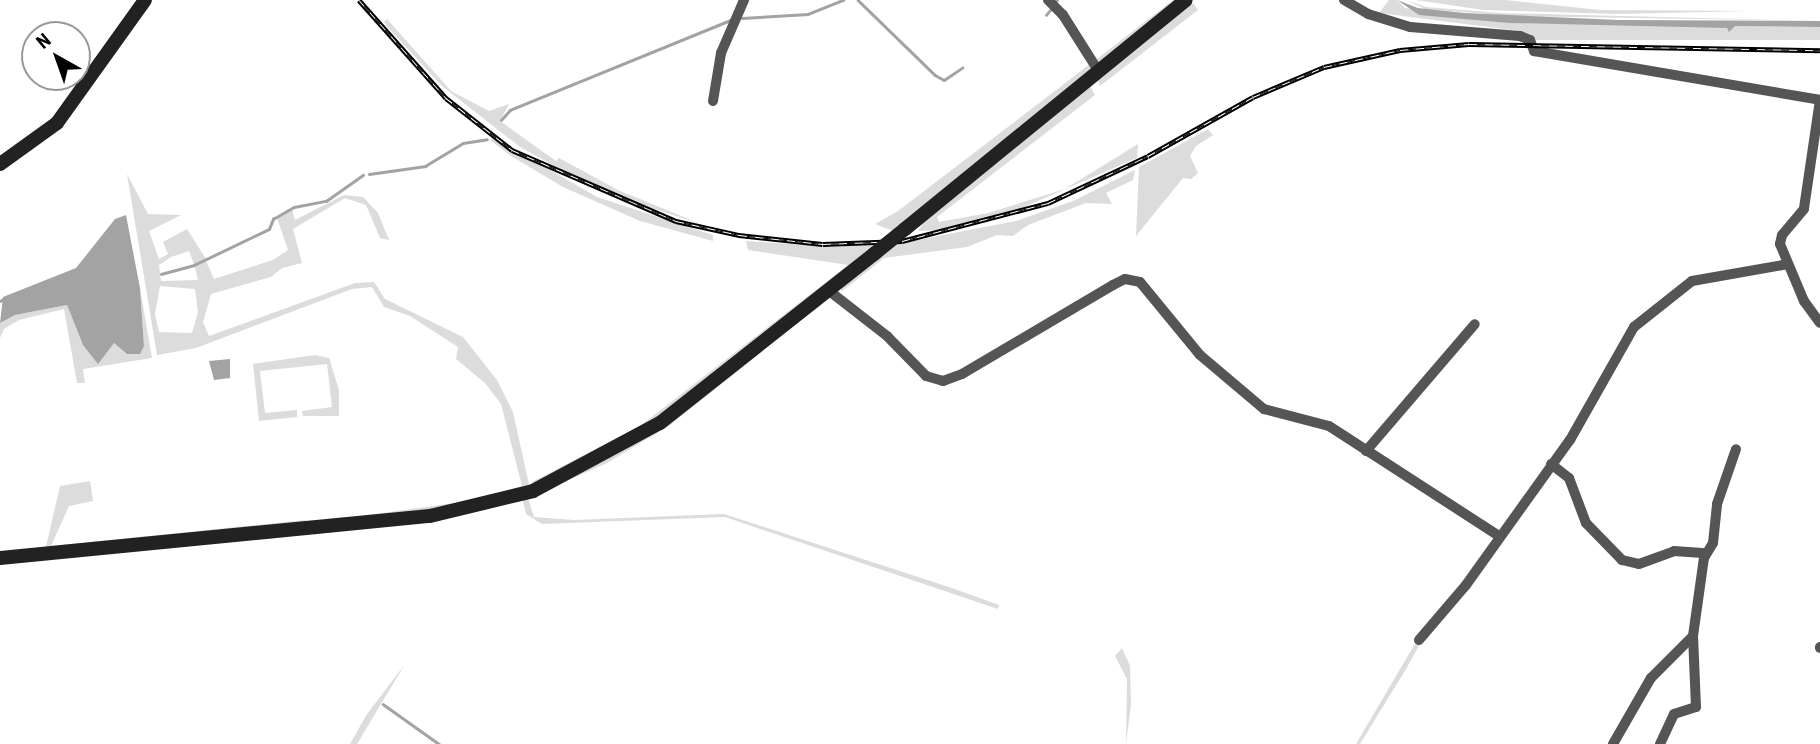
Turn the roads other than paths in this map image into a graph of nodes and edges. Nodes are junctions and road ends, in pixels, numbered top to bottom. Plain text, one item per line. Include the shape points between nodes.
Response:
1 (145, 0) edge
2 (744, 0) edge
3 (1048, 0) edge
4 (1186, 0) edge
5 (1345, 0) edge
6 (1099, 72) junction
7 (713, 102) dead end
8 (0, 164) edge
9 (1788, 264) junction
10 (828, 290) junction
11 (1820, 323) edge
12 (1475, 324) dead end
13 (1736, 449) dead end
14 (1366, 451) junction
15 (1551, 464) junction
16 (1499, 537) junction
17 (1706, 553) junction
18 (0, 558) edge
19 (1693, 636) junction
20 (1419, 640) dead end
21 (1613, 744) edge
22 (1660, 744) edge

1 - 8 main road via 57,123
2 - 7 street via 721,53
3 - 6 street via 1063,15
4 - 6 main road
5 - 9 street via 1368,14 1410,27 1520,36 1530,40 1534,51 1820,100 1804,209 1780,239
6 - 10 main road, bridge
9 - 11 street via 1804,301
9 - 15 street via 1692,281 1652,312 1625,338 1570,440
10 - 14 street via 887,336 926,376 943,381 1113,285 1125,279 1140,282 1200,355 1264,410 1320,422
10 - 18 main road via 660,423 533,491 430,516
12 - 14 street
13 - 17 street via 1717,504 1713,542
14 - 16 street
15 - 16 street
15 - 17 street via 1569,478 1586,523 1622,559 1639,564 1674,551
16 - 20 street
17 - 19 street
19 - 21 street via 1651,678
19 - 22 street via 1696,707 1674,714

